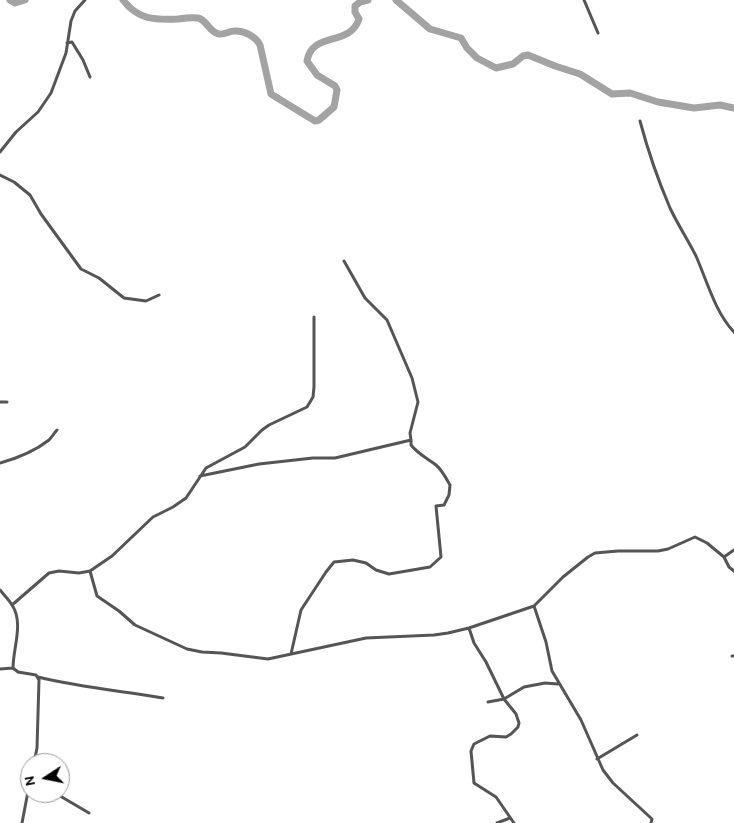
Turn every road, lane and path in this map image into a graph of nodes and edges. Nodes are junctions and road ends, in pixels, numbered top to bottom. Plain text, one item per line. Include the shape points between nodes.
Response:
1 (85, 0) edge
2 (584, 0) edge
3 (598, 33) dead end
4 (68, 43) junction
5 (90, 77) dead end
6 (640, 121) dead end
7 (0, 152) edge
8 (0, 175) edge
9 (344, 261) dead end
10 (159, 295) dead end
11 (314, 318) dead end
12 (734, 332) edge
13 (0, 402) edge
14 (7, 402) dead end
15 (57, 430) dead end
16 (412, 440) junction
17 (0, 463) edge
18 (200, 476) junction
19 (734, 550) edge
20 (724, 557) junction
21 (90, 571) junction
22 (734, 571) edge
23 (0, 590) edge
24 (12, 605) junction
25 (534, 606) junction
26 (469, 628) junction
27 (291, 654) junction
28 (13, 668) junction
29 (0, 670) edge
30 (38, 677) junction
31 (558, 684) junction
32 (163, 698) dead end
33 (504, 698) junction
34 (488, 702) dead end
35 (637, 735) dead end
36 (35, 753) edge
37 (597, 759) junction
38 (70, 802) edge
39 (26, 803) edge
40 (89, 813) dead end
41 (510, 818) junction
42 (652, 821) edge
43 (22, 823) edge
44 (497, 823) edge
45 (514, 823) edge
46 (658, 823) edge

1 - 4 street via 71,21
2 - 3 street
4 - 5 street via 72,42
4 - 7 street via 51,93 38,112
6 - 12 street via 651,161 671,210 716,303
8 - 10 street via 30,195 81,269 99,278 124,298 146,301
9 - 16 street via 365,298 387,320 412,378 418,402 410,433
11 - 18 street via 311,403 269,425 245,447 206,468
13 - 14 street
15 - 17 street via 49,440 28,453
16 - 18 street via 335,458 259,464
16 - 27 street via 413,448 437,466 450,485 444,505 436,506 441,557 430,567 389,574 352,560 334,562 301,610
18 - 21 street via 186,498 153,517 112,556
19 - 20 street
20 - 22 street
20 - 25 street via 695,537 658,552 618,550 595,553 563,577
21 - 24 street via 49,573
21 - 27 street via 99,598 135,625 187,648 259,659
23 - 24 street
24 - 28 street via 18,626
25 - 26 street
25 - 31 street
26 - 27 street via 434,635 366,638
26 - 33 street
28 - 29 street
28 - 30 street
30 - 32 street
30 - 36 street
31 - 33 street via 524,686
31 - 37 street via 581,720
33 - 34 street
33 - 41 street via 516,714 518,727 506,736 490,736 477,742 472,747 471,756 474,783 496,797
35 - 37 street
37 - 42 street via 613,783
38 - 40 street
39 - 43 street
41 - 44 street
41 - 45 street
42 - 46 street

